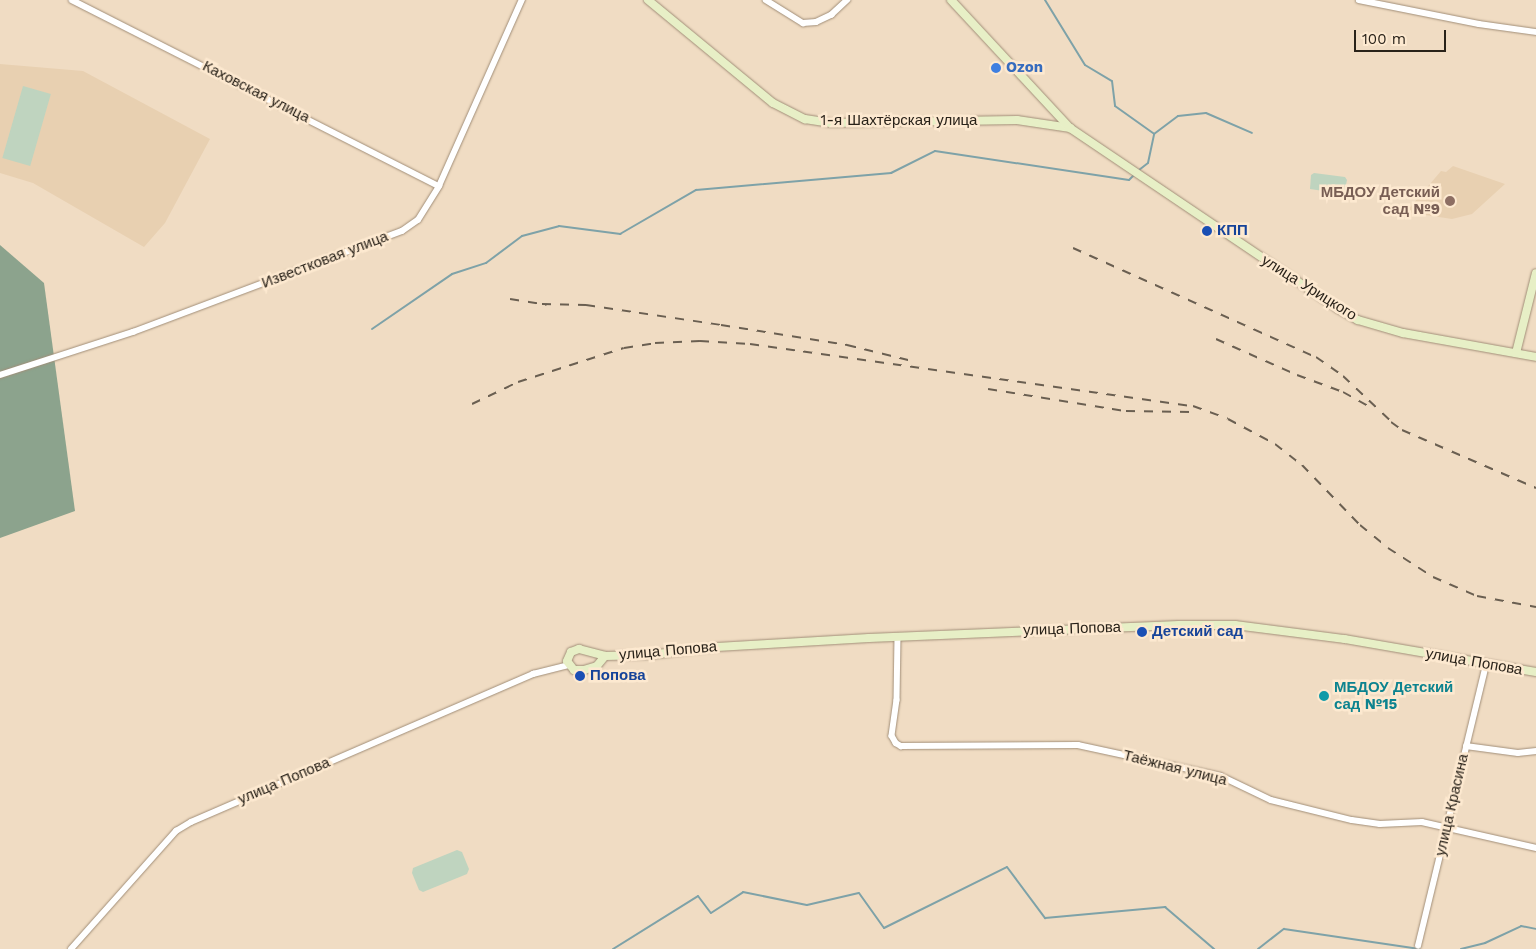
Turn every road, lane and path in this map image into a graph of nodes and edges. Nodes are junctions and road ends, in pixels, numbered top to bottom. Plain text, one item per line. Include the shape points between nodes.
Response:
1 (72, 0) edge
2 (522, 0) edge
3 (648, 0) edge
4 (766, 0) edge
5 (847, 0) edge
6 (951, 0) edge
7 (1359, 0) edge
8 (1536, 32) edge
9 (1070, 128) junction
10 (439, 186) junction
11 (1536, 273) edge
12 (1516, 353) junction
13 (1536, 357) edge
14 (0, 375) edge
15 (898, 637) junction
16 (605, 656) junction
17 (568, 664) junction
18 (1486, 664) junction
19 (1536, 672) edge
20 (1466, 746) junction
21 (1536, 751) edge
22 (1448, 827) junction
23 (1536, 848) edge
24 (1418, 946) dead end
25 (71, 949) edge

1 - 10 street, Каховская улица
2 - 10 street, Известковая улица
3 - 9 street, 1-я Шахтёрская улица via 773,103 805,119 831,123 1017,120
4 - 5 street via 803,23 816,22 831,15
6 - 9 street, улица Урицкого
7 - 8 street
9 - 12 street, улица Урицкого via 1140,178 1358,320 1404,333
10 - 14 street, Известковая улица via 418,220 402,230 133,332
11 - 12 street
12 - 13 street, улица Урицкого
15 - 16 street, улица Попова
15 - 18 street, улица Попова via 1235,625 1345,639
15 - 22 street, Таёжная улица via 897,700 892,736 896,744 922,748 1078,745 1221,776 1271,800 1352,820 1380,824 1422,822
16 - 17 street, улица Попова via 597,666 584,670 574,670
16 - 17 street, улица Попова via 575,650 568,657
17 - 25 street, улица Попова via 533,674 191,822 176,831
18 - 19 street, улица Попова
18 - 20 street, улица Красина
20 - 21 street via 1518,754
20 - 22 street, улица Красина
22 - 23 street, Таёжная улица
22 - 24 street, улица Красина

